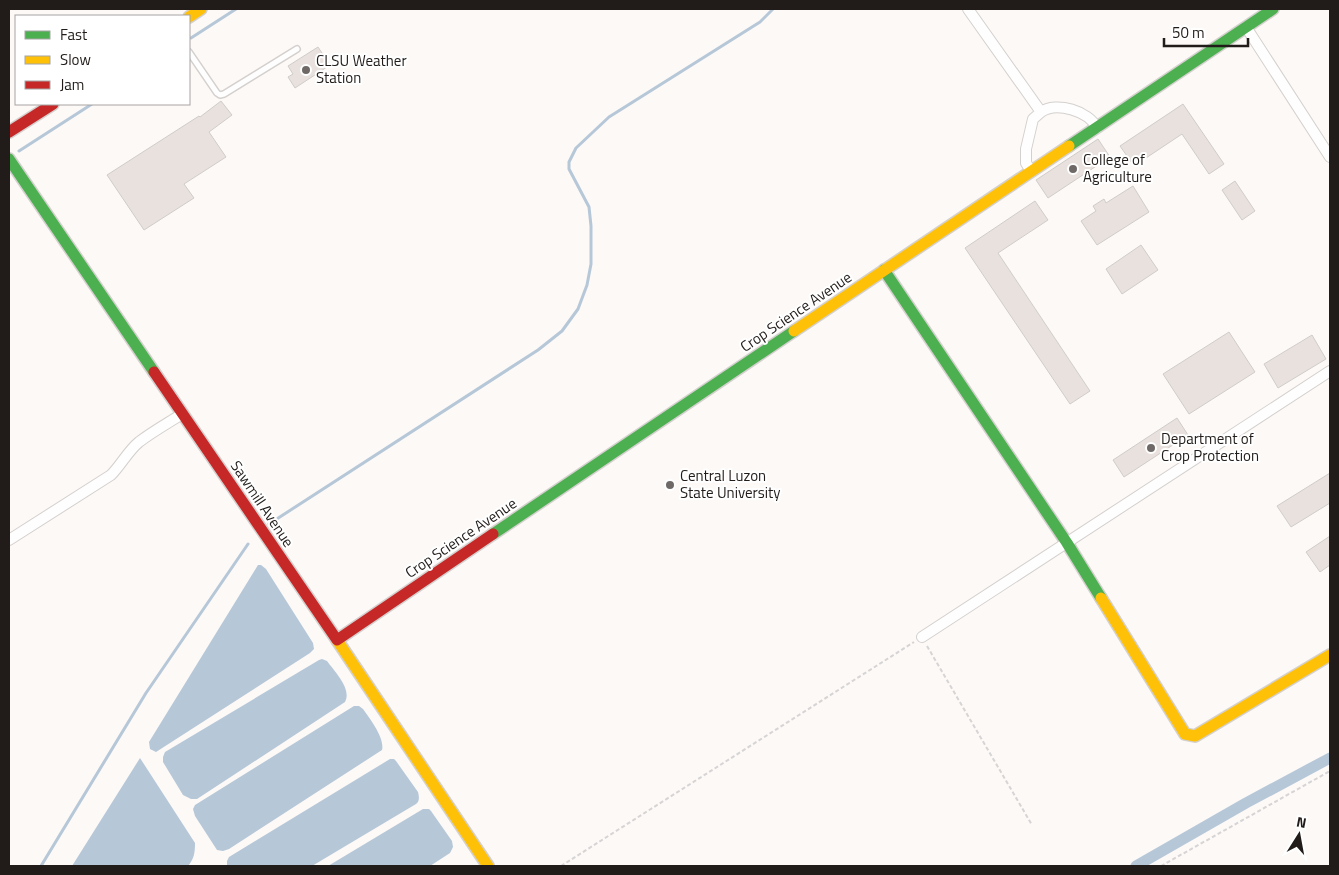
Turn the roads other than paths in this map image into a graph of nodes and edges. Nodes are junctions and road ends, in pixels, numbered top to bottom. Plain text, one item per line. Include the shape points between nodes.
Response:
1 (201, 9) edge
2 (968, 9) edge
3 (1273, 9) edge
4 (190, 16) edge
5 (1246, 27) junction
6 (298, 48) dead end
7 (190, 53) edge
8 (51, 105) edge
9 (1041, 112) junction
10 (1097, 128) junction
11 (9, 132) edge
12 (1330, 157) edge
13 (9, 159) edge
14 (1030, 171) junction
15 (884, 270) junction
16 (1330, 371) edge
17 (182, 414) junction
18 (9, 540) edge
19 (1067, 543) junction
20 (922, 637) road end
21 (337, 640) junction
22 (1330, 655) edge
23 (488, 866) edge

1 - 4 main road
2 - 9 street
3 - 5 main road, Crop Science Avenue
5 - 10 main road, Crop Science Avenue
5 - 12 street
6 - 7 lane via 220,95
8 - 11 main road
9 - 10 street via 1052,107 1067,108 1089,118
9 - 14 street via 1033,119 1026,148 1026,163
10 - 14 main road, Crop Science Avenue
13 - 17 main road, Sawmill Avenue
14 - 15 main road, Crop Science Avenue
15 - 19 main road
15 - 21 main road, Crop Science Avenue
16 - 19 street
17 - 18 street via 138,443 111,475
17 - 21 main road, Sawmill Avenue
19 - 20 street
19 - 22 main road via 1187,735 1196,736
21 - 23 main road, Sawmill Avenue

